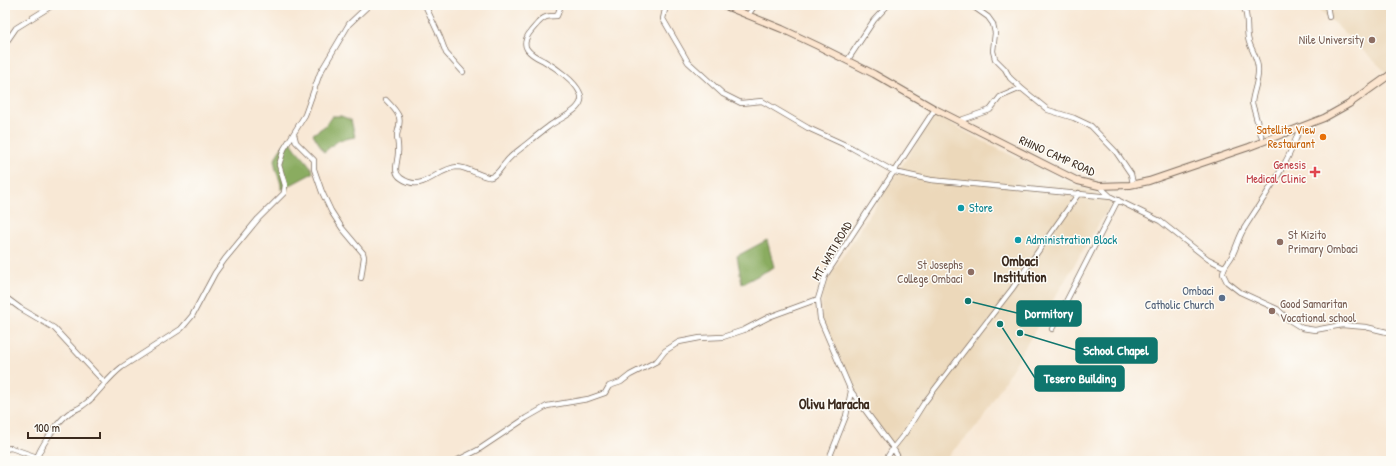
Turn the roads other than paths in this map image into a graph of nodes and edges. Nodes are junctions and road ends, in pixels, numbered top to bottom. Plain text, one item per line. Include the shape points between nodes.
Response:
1 (53, 5) edge
2 (369, 5) edge
3 (424, 5) edge
4 (561, 5) edge
5 (666, 5) edge
6 (723, 5) edge
7 (755, 5) edge
8 (888, 5) edge
9 (971, 5) edge
10 (1243, 5) edge
11 (1327, 5) edge
12 (748, 15) junction
13 (1329, 17) dead end
14 (5, 44) edge
15 (847, 61) junction
16 (463, 72) dead end
17 (1391, 74) edge
18 (1021, 88) junction
19 (386, 100) dead end
20 (935, 109) junction
21 (958, 121) junction
22 (1300, 127) junction
23 (294, 134) junction
24 (1263, 142) junction
25 (895, 172) junction
26 (1133, 184) junction
27 (1099, 186) junction
28 (1080, 194) junction
29 (1111, 197) junction
30 (1118, 200) junction
31 (1224, 267) junction
32 (361, 278) dead end
33 (5, 297) edge
34 (818, 300) junction
35 (1052, 329) dead end
36 (1391, 333) edge
37 (105, 383) junction
38 (852, 391) junction
39 (893, 448) junction
40 (5, 449) edge
41 (36, 459) edge
42 (456, 461) edge
43 (828, 461) edge
44 (885, 461) edge
45 (900, 461) edge

1 - 14 street via 16,28
2 - 23 street via 349,24 320,72 305,114
3 - 16 street via 446,53
4 - 19 street via 557,16 543,17 526,38 526,45 536,57 574,84 580,92 580,104 517,151 494,176 486,177 459,167 417,183 400,178 395,168 400,121 398,114
5 - 25 street via 663,19 688,62 723,94 741,103 762,101 808,128 852,148
6 - 12 main road, RHINO CAMP ROAD
7 - 12 street
8 - 15 street via 874,20
9 - 18 street via 988,17 993,24 995,59
10 - 24 street via 1247,13 1249,41 1259,70 1252,103
11 - 13 street
12 - 15 main road, RHINO CAMP ROAD
15 - 20 main road, RHINO CAMP ROAD
17 - 22 main road, RHINO CAMP ROAD via 1349,104 1324,118
18 - 21 street via 1000,97 990,110
18 - 26 street via 1048,110 1092,126 1116,152 1131,174
20 - 21 main road, RHINO CAMP ROAD
20 - 25 street, MT. WATI ROAD
21 - 27 main road, RHINO CAMP ROAD via 1054,169
22 - 24 main road, RHINO CAMP ROAD
22 - 31 street via 1281,170 1245,227 1232,257
23 - 32 street via 296,142 314,160 313,167 331,211 363,253
23 - 37 street via 284,149 279,165 285,185 284,193 258,219 225,259 187,323 122,367
24 - 26 main road, RHINO CAMP ROAD via 1149,181
25 - 28 street via 932,180
25 - 34 street, MT. WATI ROAD via 825,276
26 - 27 main road, RHINO CAMP ROAD
27 - 29 street
28 - 29 street
28 - 39 street
29 - 30 street
30 - 31 street via 1160,221 1208,259
30 - 35 street
31 - 36 street via 1223,274 1227,282 1240,292 1276,309 1302,328 1315,330 1342,324
33 - 37 street via 54,328
34 - 38 street, MT. WATI ROAD via 820,319
34 - 42 street via 723,337 680,342 665,351 657,361 622,382 609,386 605,393 547,406
37 - 41 street via 89,400 63,418
38 - 39 street, MT. WATI ROAD
38 - 43 street via 846,416
39 - 44 street
39 - 45 street, MT. WATI ROAD
40 - 41 street via 11,448

